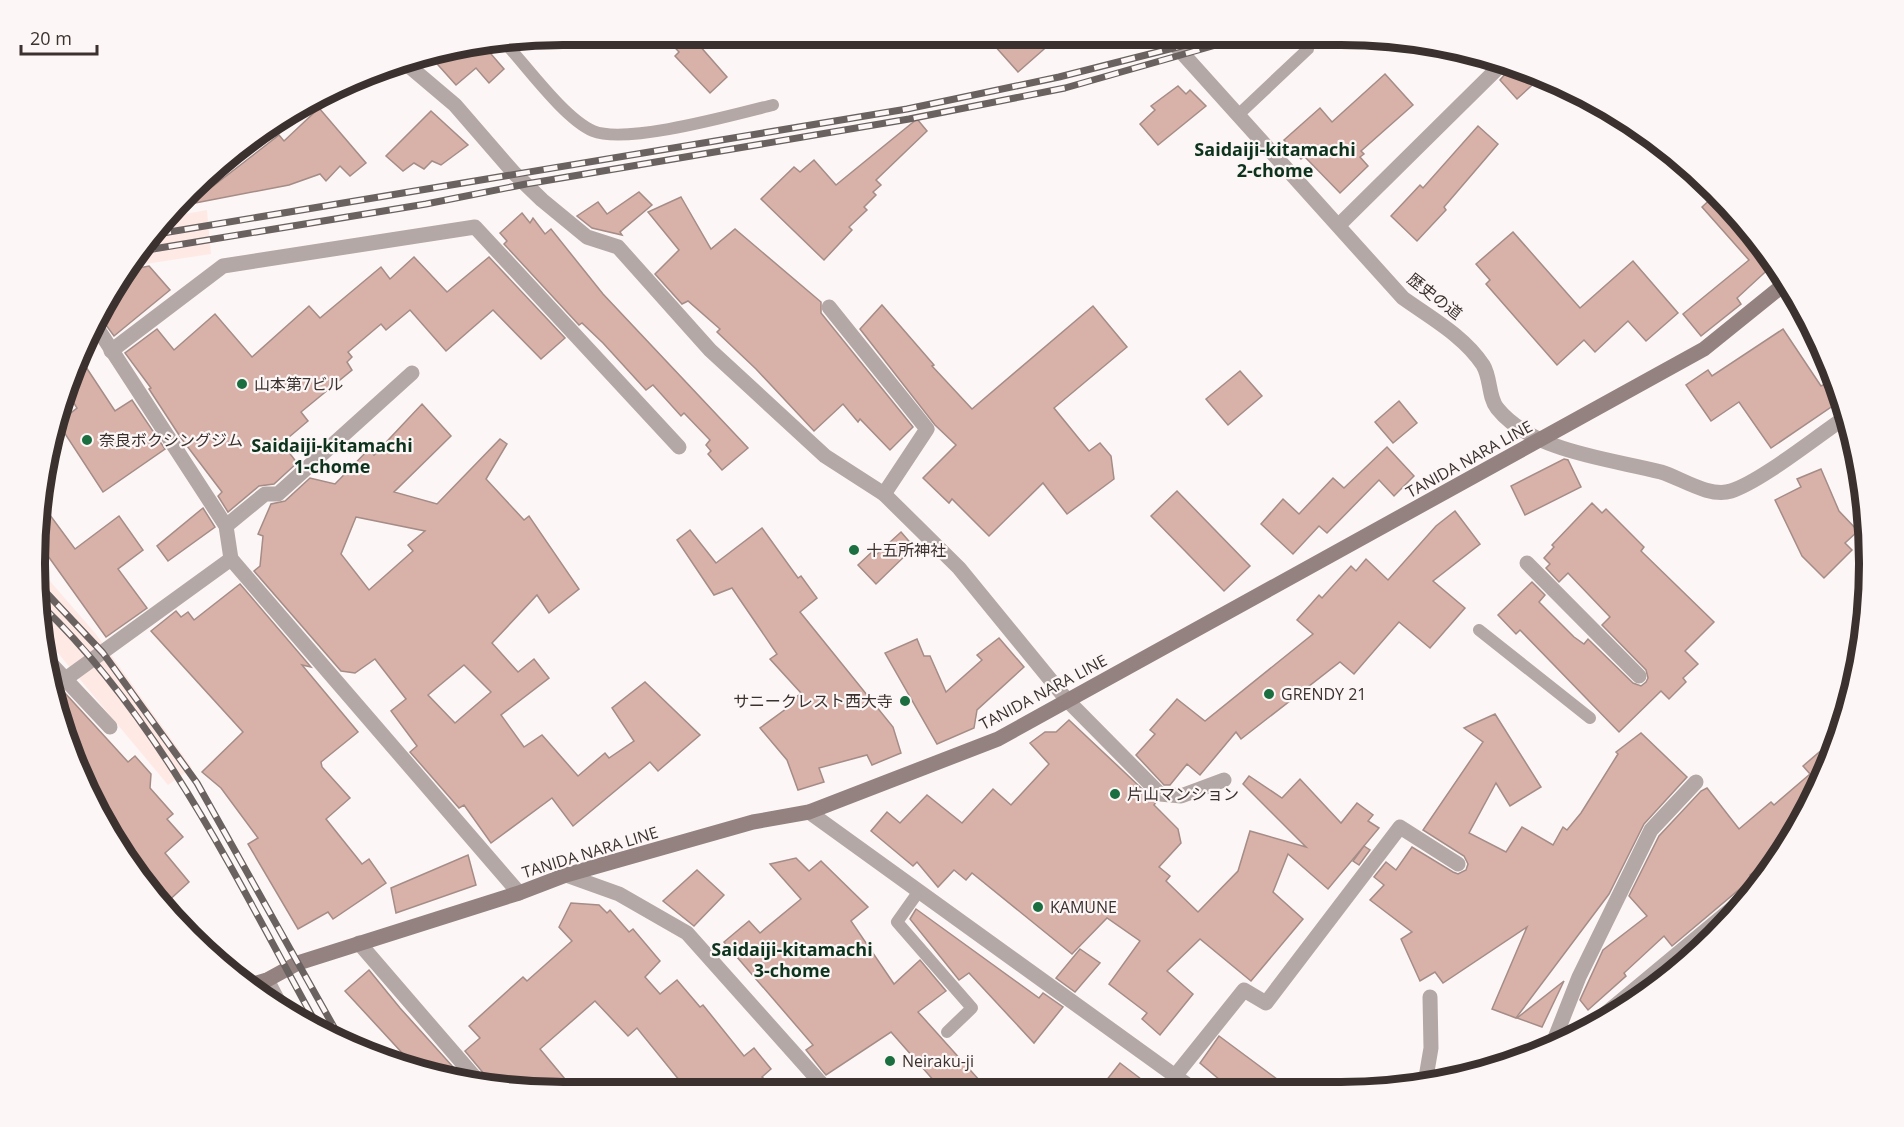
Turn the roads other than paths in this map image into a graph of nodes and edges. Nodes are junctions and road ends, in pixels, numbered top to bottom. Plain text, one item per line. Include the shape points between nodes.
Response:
1 (1175, 45) edge
2 (509, 48) edge
3 (1308, 49) dead end
4 (412, 68) edge
5 (1496, 70) edge
6 (773, 105) dead end
7 (1238, 115) junction
8 (1339, 225) junction
9 (1780, 288) edge
10 (829, 307) dead end
11 (99, 332) edge
12 (111, 351) junction
13 (412, 373) dead end
14 (1839, 422) edge
15 (1543, 439) junction
16 (679, 447) dead end
17 (884, 494) junction
18 (226, 526) junction
19 (231, 559) junction
20 (1527, 563) dead end
21 (1479, 630) dead end
22 (56, 671) edge
23 (1639, 676) dead end
24 (64, 680) junction
25 (1067, 700) junction
26 (1590, 718) dead end
27 (110, 727) dead end
28 (1224, 780) dead end
29 (1696, 783) dead end
30 (809, 812) junction
31 (1458, 864) dead end
32 (566, 875) junction
33 (919, 891) junction
34 (519, 893) junction
35 (1710, 927) edge
36 (359, 943) junction
37 (267, 980) junction
38 (258, 983) edge
39 (275, 995) edge
40 (1430, 997) dead end
41 (1625, 998) edge
42 (947, 1032) dead end
43 (1556, 1035) edge
44 (472, 1074) edge
45 (1426, 1075) edge
46 (1175, 1076) junction
47 (820, 1082) edge
48 (1183, 1082) edge

1 - 7 street, 歴史の道
2 - 6 lane via 575,120 595,132 692,126
3 - 7 lane
4 - 17 street via 455,105 542,200 586,237 618,247 710,350 825,456
5 - 8 street
7 - 8 street, 歴史の道
8 - 15 street, 歴史の道 via 1403,298 1473,351 1485,368 1497,408 1526,432
9 - 15 main road, TANIDA NARA LINE via 1704,349
10 - 17 street via 927,429
11 - 12 street
12 - 16 street via 223,266 475,227
12 - 18 street
13 - 18 street via 278,494 265,494
14 - 15 street, 歴史の道 via 1730,492 1714,491
15 - 25 main road, TANIDA NARA LINE
17 - 25 street via 959,568
18 - 19 street
19 - 24 street
19 - 34 street
20 - 23 street
21 - 26 lane
22 - 24 street
24 - 27 street
25 - 28 street via 1160,794 1181,796
25 - 30 main road, TANIDA NARA LINE via 998,739
29 - 43 street via 1651,830 1579,977
30 - 32 main road, TANIDA NARA LINE via 753,822
30 - 33 street
31 - 46 street via 1400,827 1266,1003 1244,990
32 - 34 main road, TANIDA NARA LINE
32 - 47 street via 636,902 687,933
33 - 42 lane via 897,922 972,1008
33 - 46 street
34 - 36 main road, TANIDA NARA LINE
35 - 41 street
36 - 37 main road, TANIDA NARA LINE via 285,968
36 - 44 street
37 - 38 main road, TANIDA NARA LINE
37 - 39 street
40 - 45 street via 1431,1048
46 - 48 street

